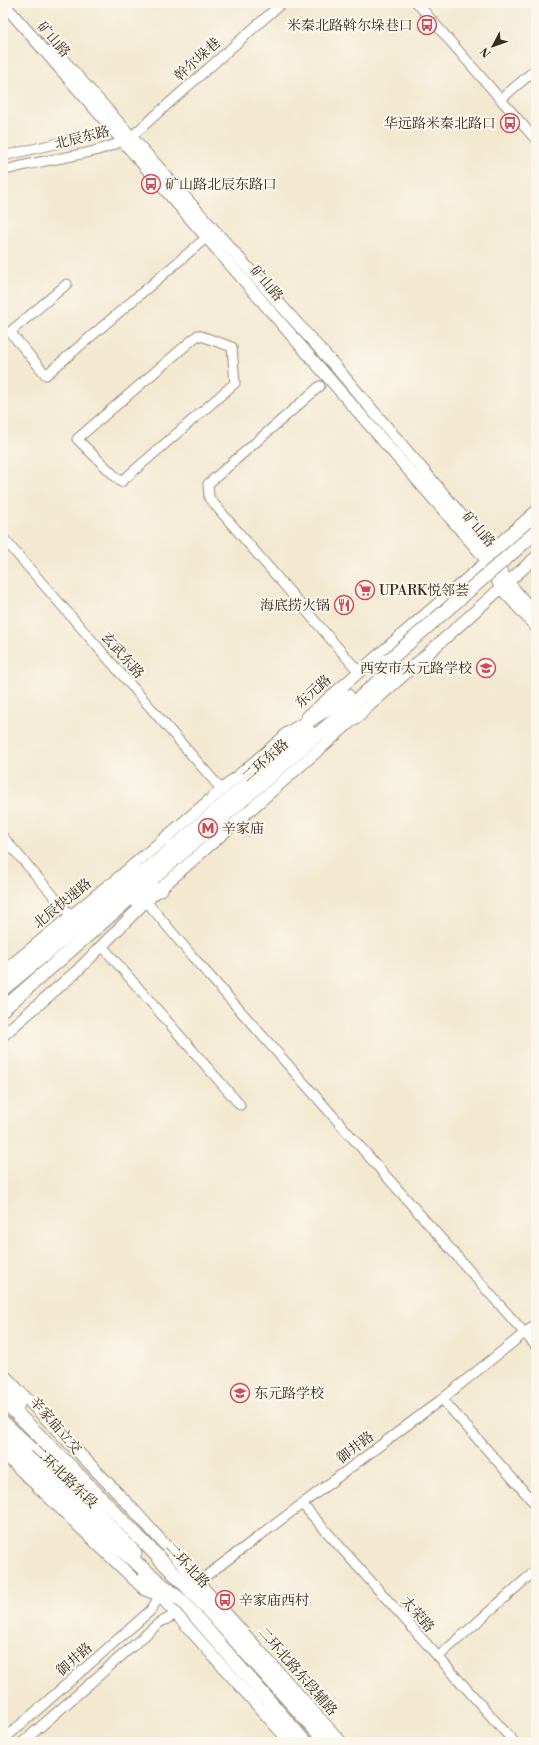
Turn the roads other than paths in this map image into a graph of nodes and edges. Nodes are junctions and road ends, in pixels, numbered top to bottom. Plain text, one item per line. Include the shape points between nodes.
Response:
1 (3, 3) edge
2 (13, 3) edge
3 (282, 3) edge
4 (417, 3) edge
5 (536, 69) edge
6 (501, 99) junction
7 (114, 130) junction
8 (128, 139) junction
9 (536, 140) edge
10 (3, 156) edge
11 (3, 171) edge
12 (208, 237) junction
13 (67, 284) dead end
14 (320, 386) dead end
15 (121, 482) joint
16 (536, 510) edge
17 (536, 518) edge
18 (536, 532) edge
19 (3, 538) edge
20 (536, 544) edge
21 (490, 557) junction
22 (536, 557) edge
23 (505, 585) junction
24 (536, 615) edge
25 (536, 627) edge
26 (392, 664) junction
27 (359, 672) junction
28 (348, 696) junction
29 (360, 714) junction
30 (286, 735) junction
31 (298, 752) junction
32 (222, 790) junction
33 (3, 837) edge
34 (148, 869) junction
35 (109, 886) junction
36 (161, 888) junction
37 (146, 901) junction
38 (123, 906) junction
39 (71, 916) junction
40 (102, 946) junction
41 (20, 959) junction
42 (3, 965) edge
43 (3, 973) edge
44 (3, 989) edge
45 (15, 1000) junction
46 (3, 1009) edge
47 (3, 1015) edge
48 (3, 1035) edge
49 (240, 1105) dead end
50 (530, 1329) edge
51 (536, 1338) edge
52 (536, 1346) edge
53 (3, 1374) edge
54 (3, 1388) edge
55 (442, 1399) junction
56 (3, 1400) edge
57 (3, 1422) edge
58 (3, 1438) edge
59 (3, 1453) edge
60 (72, 1467) junction
61 (302, 1504) junction
62 (536, 1506) edge
63 (105, 1537) junction
64 (536, 1570) edge
65 (194, 1585) junction
66 (160, 1596) junction
67 (182, 1601) junction
68 (177, 1614) junction
69 (438, 1657) junction
70 (3, 1740) edge
71 (23, 1742) edge
72 (290, 1742) edge
73 (305, 1742) edge
74 (326, 1742) edge
75 (341, 1742) edge
76 (514, 1742) edge

1 - 7 main road, 矿山路
2 - 8 main road, 矿山路
3 - 8 street, 幹尔垛巷
4 - 6 street
5 - 6 street
6 - 9 street
7 - 8 main road, 矿山路
7 - 10 street, 北辰东路
8 - 11 street, 北辰东路 via 102,149
8 - 12 main road, 矿山路
8 - 21 main road, 矿山路 via 335,366
12 - 13 street via 46,375 10,332
12 - 21 main road, 矿山路
14 - 27 street via 208,484 209,498
15 - 15 street via 235,383 232,347 198,335 77,439
16 - 21 street via 496,545
17 - 21 main road, 东元路
18 - 26 highway, 二环东路, bridge
19 - 32 street, 玄武东路
20 - 26 highway, 二环东路
21 - 23 main road, 矿山路
21 - 27 main road, 东元路
22 - 23 main road
23 - 24 main road
23 - 25 main road
23 - 29 main road
26 - 28 highway
26 - 31 highway, 二环东路
27 - 30 main road, 东元路
28 - 30 highway
28 - 34 highway
29 - 31 highway
29 - 36 main road
30 - 32 main road, 东元路
31 - 38 highway, 二环东路
32 - 35 main road, 东元路
33 - 39 street
34 - 35 highway, 北辰快速路
34 - 44 highway
35 - 39 highway, 北辰快速路
36 - 37 main road
36 - 38 highway
37 - 40 main road
37 - 50 street via 473,1277
38 - 45 highway, 二环东路
39 - 41 highway, 北辰快速路
40 - 48 main road
40 - 49 street
41 - 42 main road
41 - 43 highway, 北辰快速路
45 - 46 highway
45 - 47 highway
50 - 51 street
50 - 52 street
50 - 55 street, 御井路
53 - 65 main road, 二环北路东段辅路 via 131,1507
54 - 60 highway, 辛家庙立交
55 - 61 street, 御井路
55 - 62 street
56 - 60 highway, 辛家庙立交
57 - 67 highway, 二环北路 via 78,1492
58 - 63 highway, 二环北路东段
59 - 66 main road via 145,1590
60 - 65 highway, 二环北路 via 172,1571
61 - 65 street, 御井路
61 - 69 street, 太荣路
63 - 66 highway
63 - 67 highway, 二环北路
64 - 69 street
65 - 74 highway, 二环北路
65 - 75 main road, 二环北路东段辅路
66 - 68 main road
66 - 70 street, 御井路 via 150,1611
67 - 73 highway, 二环北路
68 - 71 street via 159,1623
68 - 72 main road
69 - 76 street, 太荣路

